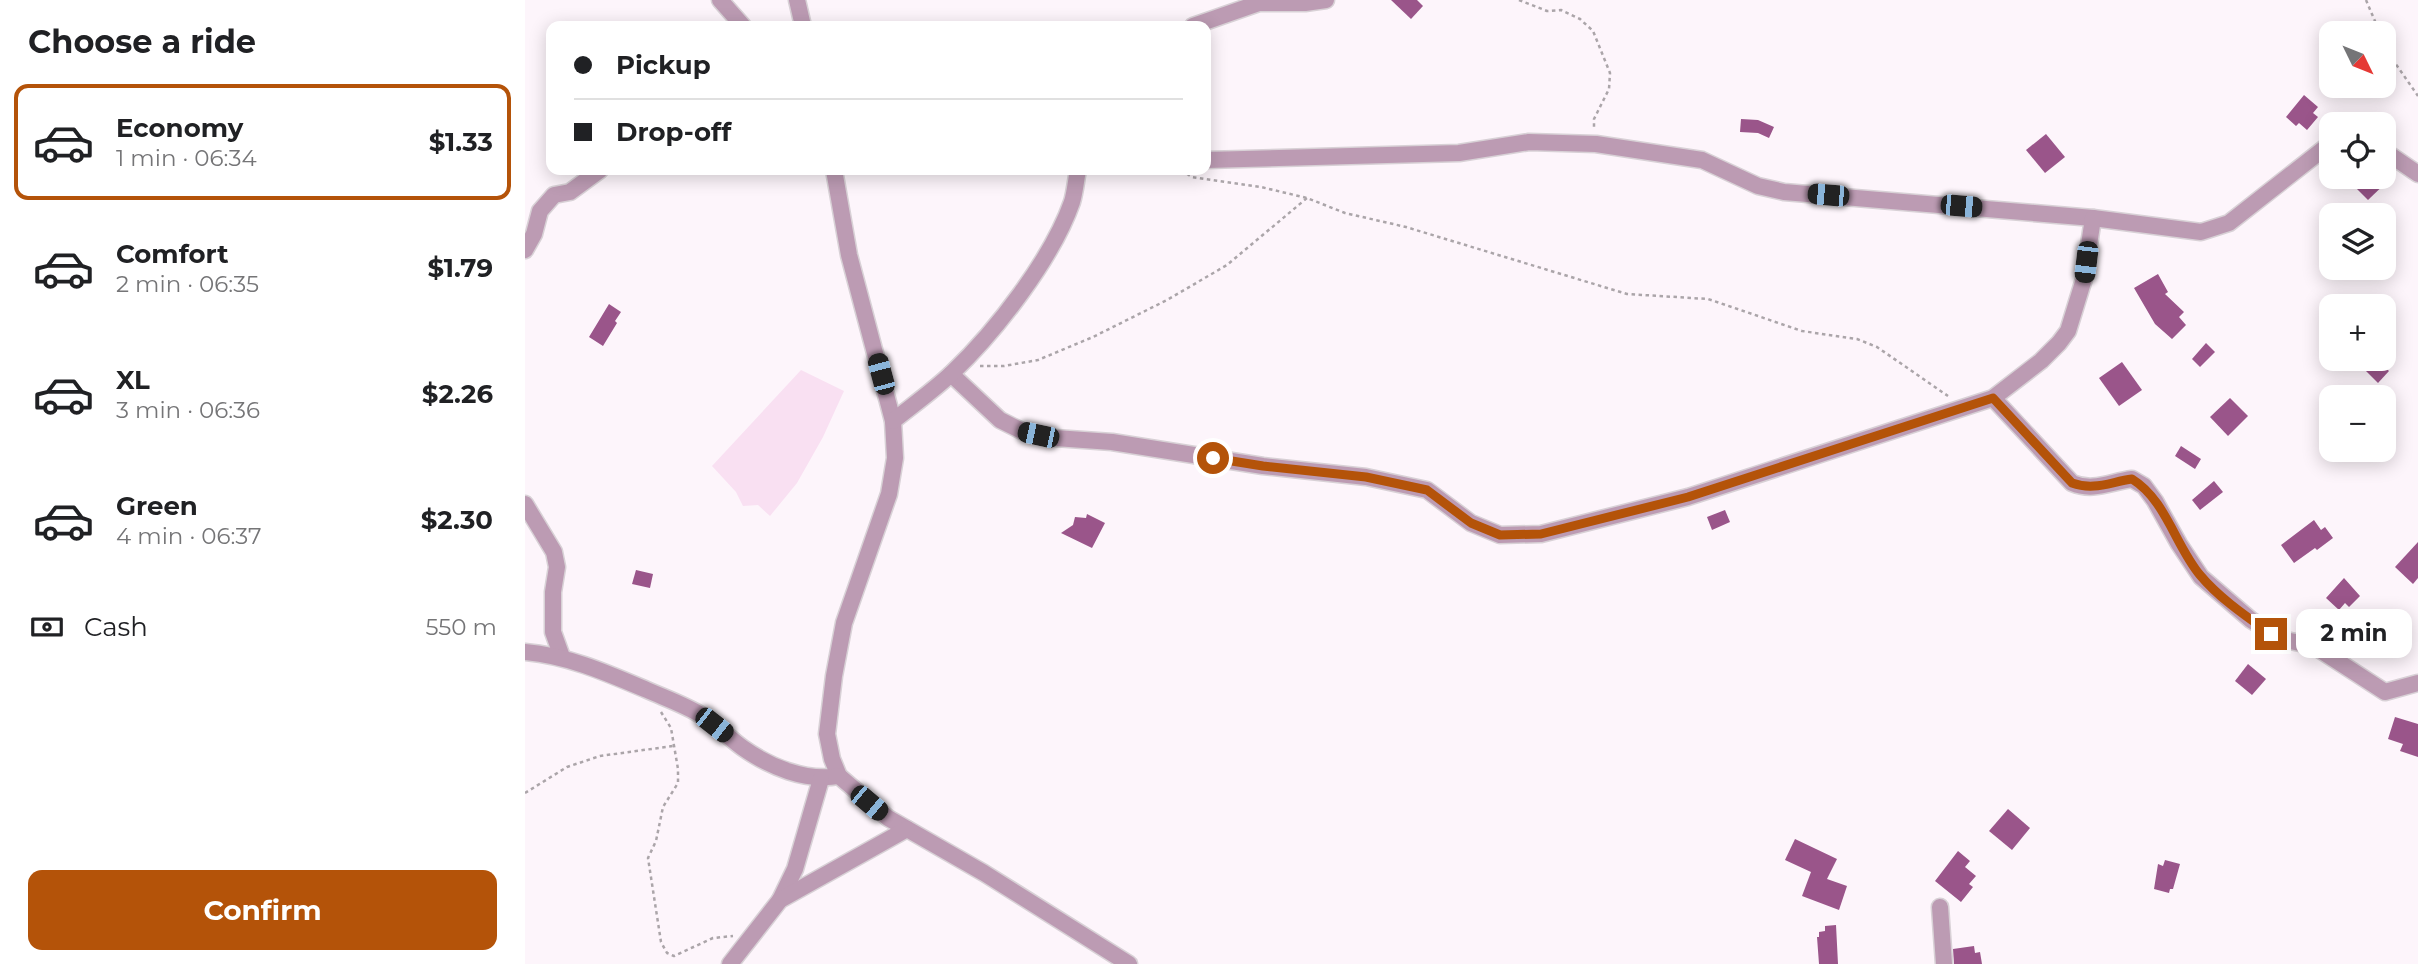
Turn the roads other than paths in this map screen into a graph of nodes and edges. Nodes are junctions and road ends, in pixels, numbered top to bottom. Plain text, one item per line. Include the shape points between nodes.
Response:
1 (720, 0) edge
2 (797, 0) edge
3 (1326, 0) edge
4 (739, 21) edge
5 (802, 21) edge
6 (1208, 21) edge
7 (2319, 152) edge
8 (2396, 159) edge
9 (1211, 160) edge
10 (2418, 174) edge
11 (593, 175) edge
12 (835, 175) edge
13 (1077, 175) edge
14 (2093, 218) junction
15 (525, 250) edge
16 (955, 370) junction
17 (1993, 398) junction
18 (893, 421) junction
19 (525, 504) edge
20 (525, 652) edge
21 (562, 657) junction
22 (2418, 683) edge
23 (838, 776) junction
24 (821, 779) junction
25 (908, 829) junction
26 (780, 900) junction
27 (1940, 907) dead end
28 (730, 964) edge
29 (1129, 964) edge
30 (1944, 964) edge

1 - 4 street
2 - 5 street
3 - 6 street via 1259,4
7 - 14 street via 2221,228 2201,233
8 - 10 street
9 - 14 street via 1459,153 1529,142 1596,144 1702,160 1758,186 1784,191
11 - 15 street via 571,192 554,195 540,211
12 - 18 street via 849,255
13 - 16 street via 1057,236 1031,278
14 - 17 street via 2084,279 2068,331 2041,361
16 - 17 street via 1000,420 1022,431 1427,490 1471,523 1500,535 1541,534 1688,497
16 - 18 street
17 - 22 street via 2072,483 2099,487 2132,479 2144,486 2201,577 2271,634 2314,646 2385,692
18 - 23 street via 895,458 889,494 844,623 834,676 827,734
19 - 21 street via 554,552 553,632
20 - 21 street
21 - 24 street via 701,715 772,765
23 - 24 street
23 - 25 street
24 - 26 street via 795,869
25 - 26 street
25 - 29 street
26 - 28 street
27 - 30 street

